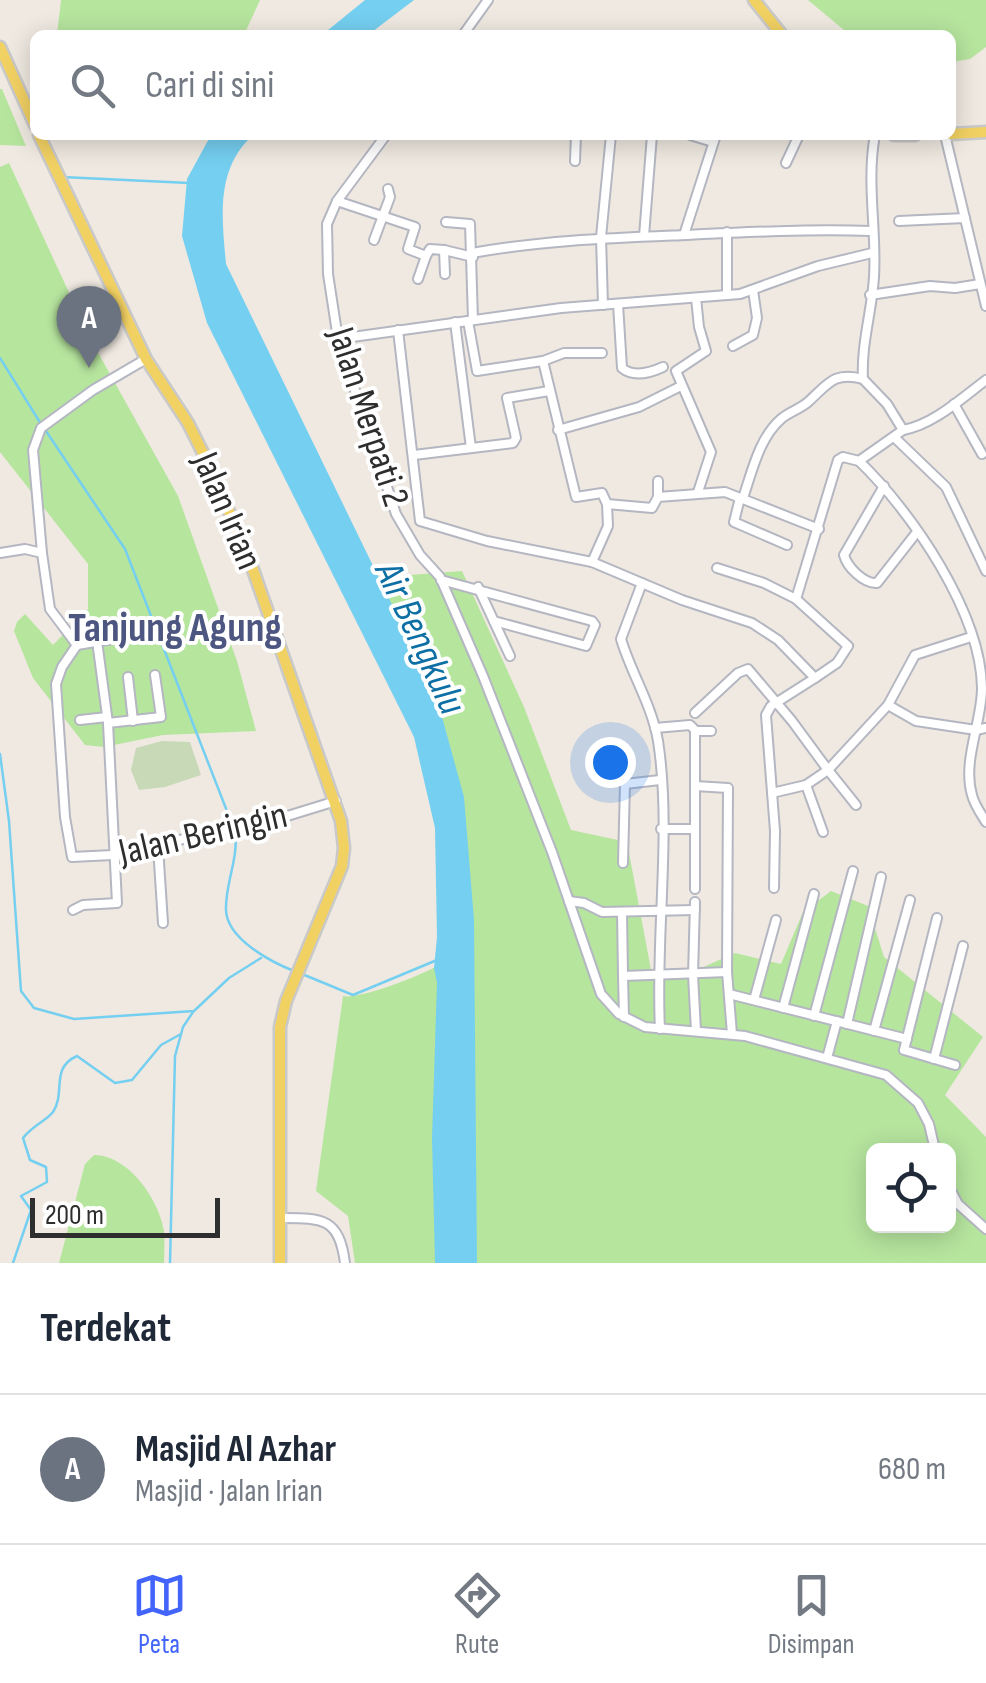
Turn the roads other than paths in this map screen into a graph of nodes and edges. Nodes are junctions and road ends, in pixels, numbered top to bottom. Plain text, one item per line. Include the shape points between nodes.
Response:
1 (488, 0) edge
2 (754, 0) edge
3 (467, 30) edge
4 (776, 30) edge
5 (0, 46) edge
6 (30, 114) edge
7 (986, 132) edge
8 (956, 134) edge
9 (41, 140) edge
10 (382, 140) edge
11 (576, 140) edge
12 (610, 140) edge
13 (652, 140) edge
14 (713, 140) edge
15 (797, 140) edge
16 (875, 140) edge
17 (949, 140) edge
18 (575, 161) dead end
19 (786, 164) dead end
20 (388, 189) dead end
21 (337, 200) junction
22 (383, 216) junction
23 (965, 218) junction
24 (899, 221) dead end
25 (446, 222) dead end
26 (872, 231) junction
27 (727, 232) junction
28 (684, 235) junction
29 (644, 236) junction
30 (601, 237) junction
31 (374, 240) dead end
32 (444, 250) junction
33 (872, 253) junction
34 (472, 255) junction
35 (426, 256) junction
36 (445, 274) dead end
37 (418, 279) dead end
38 (980, 284) junction
39 (753, 290) junction
40 (870, 294) junction
41 (727, 295) junction
42 (696, 298) junction
43 (603, 304) junction
44 (618, 304) junction
45 (986, 306) edge
46 (471, 320) junction
47 (455, 322) junction
48 (398, 330) junction
49 (338, 339) junction
50 (733, 346) dead end
51 (602, 353) dead end
52 (146, 359) junction
53 (543, 362) junction
54 (663, 367) dead end
55 (863, 378) junction
56 (986, 380) edge
57 (681, 386) junction
58 (549, 390) junction
59 (954, 404) junction
60 (558, 430) junction
61 (904, 430) junction
62 (894, 437) junction
63 (471, 448) junction
64 (982, 454) dead end
65 (414, 455) junction
66 (859, 461) junction
67 (658, 481) dead end
68 (884, 486) junction
69 (698, 492) junction
70 (658, 496) junction
71 (742, 498) junction
72 (607, 504) junction
73 (396, 514) junction
74 (420, 521) junction
75 (818, 529) junction
76 (917, 532) junction
77 (787, 545) dead end
78 (982, 552) edge
79 (0, 553) edge
80 (42, 554) junction
81 (592, 562) junction
82 (717, 568) dead end
83 (986, 571) edge
84 (441, 580) junction
85 (642, 583) junction
86 (478, 588) junction
87 (796, 599) junction
88 (494, 621) junction
89 (137, 635) dead end
90 (971, 637) junction
91 (97, 641) junction
92 (77, 645) junction
93 (510, 656) dead end
94 (155, 675) dead end
95 (128, 677) dead end
96 (815, 678) junction
97 (778, 702) junction
98 (888, 705) junction
99 (695, 714) dead end
100 (80, 720) dead end
101 (107, 720) junction
102 (133, 721) junction
103 (655, 728) junction
104 (981, 729) edge
105 (695, 731) junction
106 (711, 731) dead end
107 (828, 770) junction
108 (660, 780) junction
109 (806, 784) junction
110 (695, 786) junction
111 (772, 792) junction
112 (336, 801) junction
113 (856, 805) dead end
114 (986, 822) edge
115 (661, 829) junction
116 (695, 829) junction
117 (824, 832) dead end
118 (158, 847) junction
119 (114, 856) junction
120 (623, 863) dead end
121 (853, 871) dead end
122 (881, 877) dead end
123 (695, 888) dead end
124 (774, 888) dead end
125 (814, 894) dead end
126 (910, 900) dead end
127 (569, 901) junction
128 (73, 910) dead end
129 (660, 910) junction
130 (622, 912) junction
131 (937, 918) dead end
132 (776, 920) dead end
133 (164, 924) dead end
134 (963, 946) dead end
135 (727, 972) junction
136 (692, 975) junction
137 (623, 976) junction
138 (657, 976) junction
139 (728, 994) junction
140 (754, 1000) junction
141 (784, 1008) junction
142 (814, 1016) junction
143 (624, 1017) junction
144 (837, 1021) junction
145 (847, 1024) junction
146 (660, 1029) junction
147 (696, 1031) junction
148 (874, 1031) junction
149 (732, 1034) junction
150 (906, 1039) junction
151 (827, 1058) junction
152 (934, 1058) junction
153 (955, 1065) dead end
154 (933, 1143) edge
155 (956, 1200) edge
156 (280, 1218) junction
157 (986, 1229) edge
158 (280, 1263) edge
159 (345, 1263) edge

1 - 3 street
2 - 4 main road
5 - 6 main road
7 - 8 main road
9 - 52 main road, Jalan Irian
10 - 21 street, Jalan Merpati 2
11 - 18 street
12 - 30 street
13 - 29 street
14 - 28 street
15 - 19 street
16 - 26 street
17 - 23 street
20 - 22 street
21 - 22 street
21 - 49 street, Jalan Merpati 2 via 325,238
22 - 31 street
22 - 35 street via 415,227 408,249
23 - 24 street
23 - 38 street
25 - 34 street via 470,224
26 - 27 street
26 - 33 street
27 - 28 street
27 - 41 street
28 - 29 street
29 - 30 street
30 - 34 street
30 - 43 street
32 - 34 street
32 - 35 street via 430,249
32 - 36 street
33 - 39 street
33 - 40 street
34 - 46 street
35 - 37 street
38 - 40 street
38 - 45 street
39 - 41 street
39 - 50 street via 754,336
40 - 55 street
41 - 42 street
42 - 44 street
42 - 57 street via 706,351 676,368
43 - 44 street
43 - 46 street
44 - 54 street via 622,368 642,374
46 - 47 street
46 - 53 street via 477,371
47 - 48 street
47 - 63 street
48 - 49 street
48 - 65 street
49 - 73 street, Jalan Merpati 2
51 - 53 street via 564,352
52 - 80 street via 45,425 33,450
52 - 112 main road, Jalan Irian via 220,488
53 - 58 street
55 - 61 street
55 - 71 street via 838,376 782,418 763,442
56 - 59 street
57 - 60 street via 639,407
57 - 69 street via 711,452
58 - 60 street
58 - 63 street via 507,398 515,442
59 - 61 street
59 - 64 street
60 - 72 street via 574,496 602,493
61 - 62 street
62 - 66 street
62 - 78 street via 946,487
63 - 65 street
65 - 74 street
66 - 68 street
66 - 75 street via 838,460
67 - 70 street
68 - 76 street
68 - 76 street via 845,561 877,583
69 - 70 street
69 - 71 street
70 - 72 street via 652,508
71 - 75 street
71 - 77 street via 734,522
72 - 81 street via 608,526
73 - 74 street
73 - 84 street, Jalan Merpati 2
74 - 81 street
75 - 87 street
76 - 90 street via 949,581
78 - 83 street
79 - 80 street
80 - 92 street via 50,609
81 - 85 street
82 - 87 street
84 - 86 street
84 - 127 street, Jalan Merpati 2
85 - 96 street via 760,627
85 - 103 street via 621,638
86 - 88 street
86 - 88 street via 594,625 586,646
87 - 96 street via 848,646 837,664
88 - 93 street
89 - 91 street
90 - 98 street via 916,655
90 - 104 street via 982,686
91 - 92 street
91 - 101 street
92 - 119 street, Jalan Beringin via 56,684 68,849 73,858
94 - 102 street via 160,717
95 - 102 street
96 - 97 street
97 - 99 street via 745,668
97 - 107 street
97 - 111 street via 765,720
98 - 104 street via 916,721
98 - 107 street
100 - 101 street
101 - 102 street
101 - 119 street
103 - 105 street via 690,725
103 - 108 street
104 - 114 street via 971,791
105 - 106 street
105 - 110 street
107 - 109 street
107 - 113 street
108 - 115 street
108 - 120 street via 625,784
109 - 111 street
109 - 117 street
110 - 116 street
110 - 135 street via 728,788
111 - 124 street
112 - 118 street, Jalan Beringin
112 - 156 main road, Jalan Irian via 344,857 280,1027
115 - 116 street
115 - 129 street
116 - 123 street
118 - 119 street, Jalan Beringin
118 - 133 street
119 - 128 street via 117,903
121 - 142 street
122 - 145 street
125 - 141 street
126 - 148 street
127 - 130 street
127 - 143 street, Jalan Merpati 2 via 600,994
129 - 130 street
129 - 136 street via 695,906
129 - 138 street
130 - 137 street
131 - 150 street
132 - 140 street
134 - 152 street
135 - 136 street
135 - 139 street
136 - 138 street
136 - 147 street
137 - 138 street
137 - 143 street
138 - 146 street
139 - 140 street
139 - 149 street
140 - 141 street
141 - 142 street
142 - 144 street
143 - 146 street
144 - 145 street
144 - 151 street
145 - 148 street
146 - 147 street
147 - 149 street
148 - 150 street
149 - 151 street
150 - 152 street via 904,1050
151 - 154 street via 902,1086 918,1103
152 - 153 street
155 - 157 street
156 - 158 main road
156 - 159 street via 330,1224 341,1238

